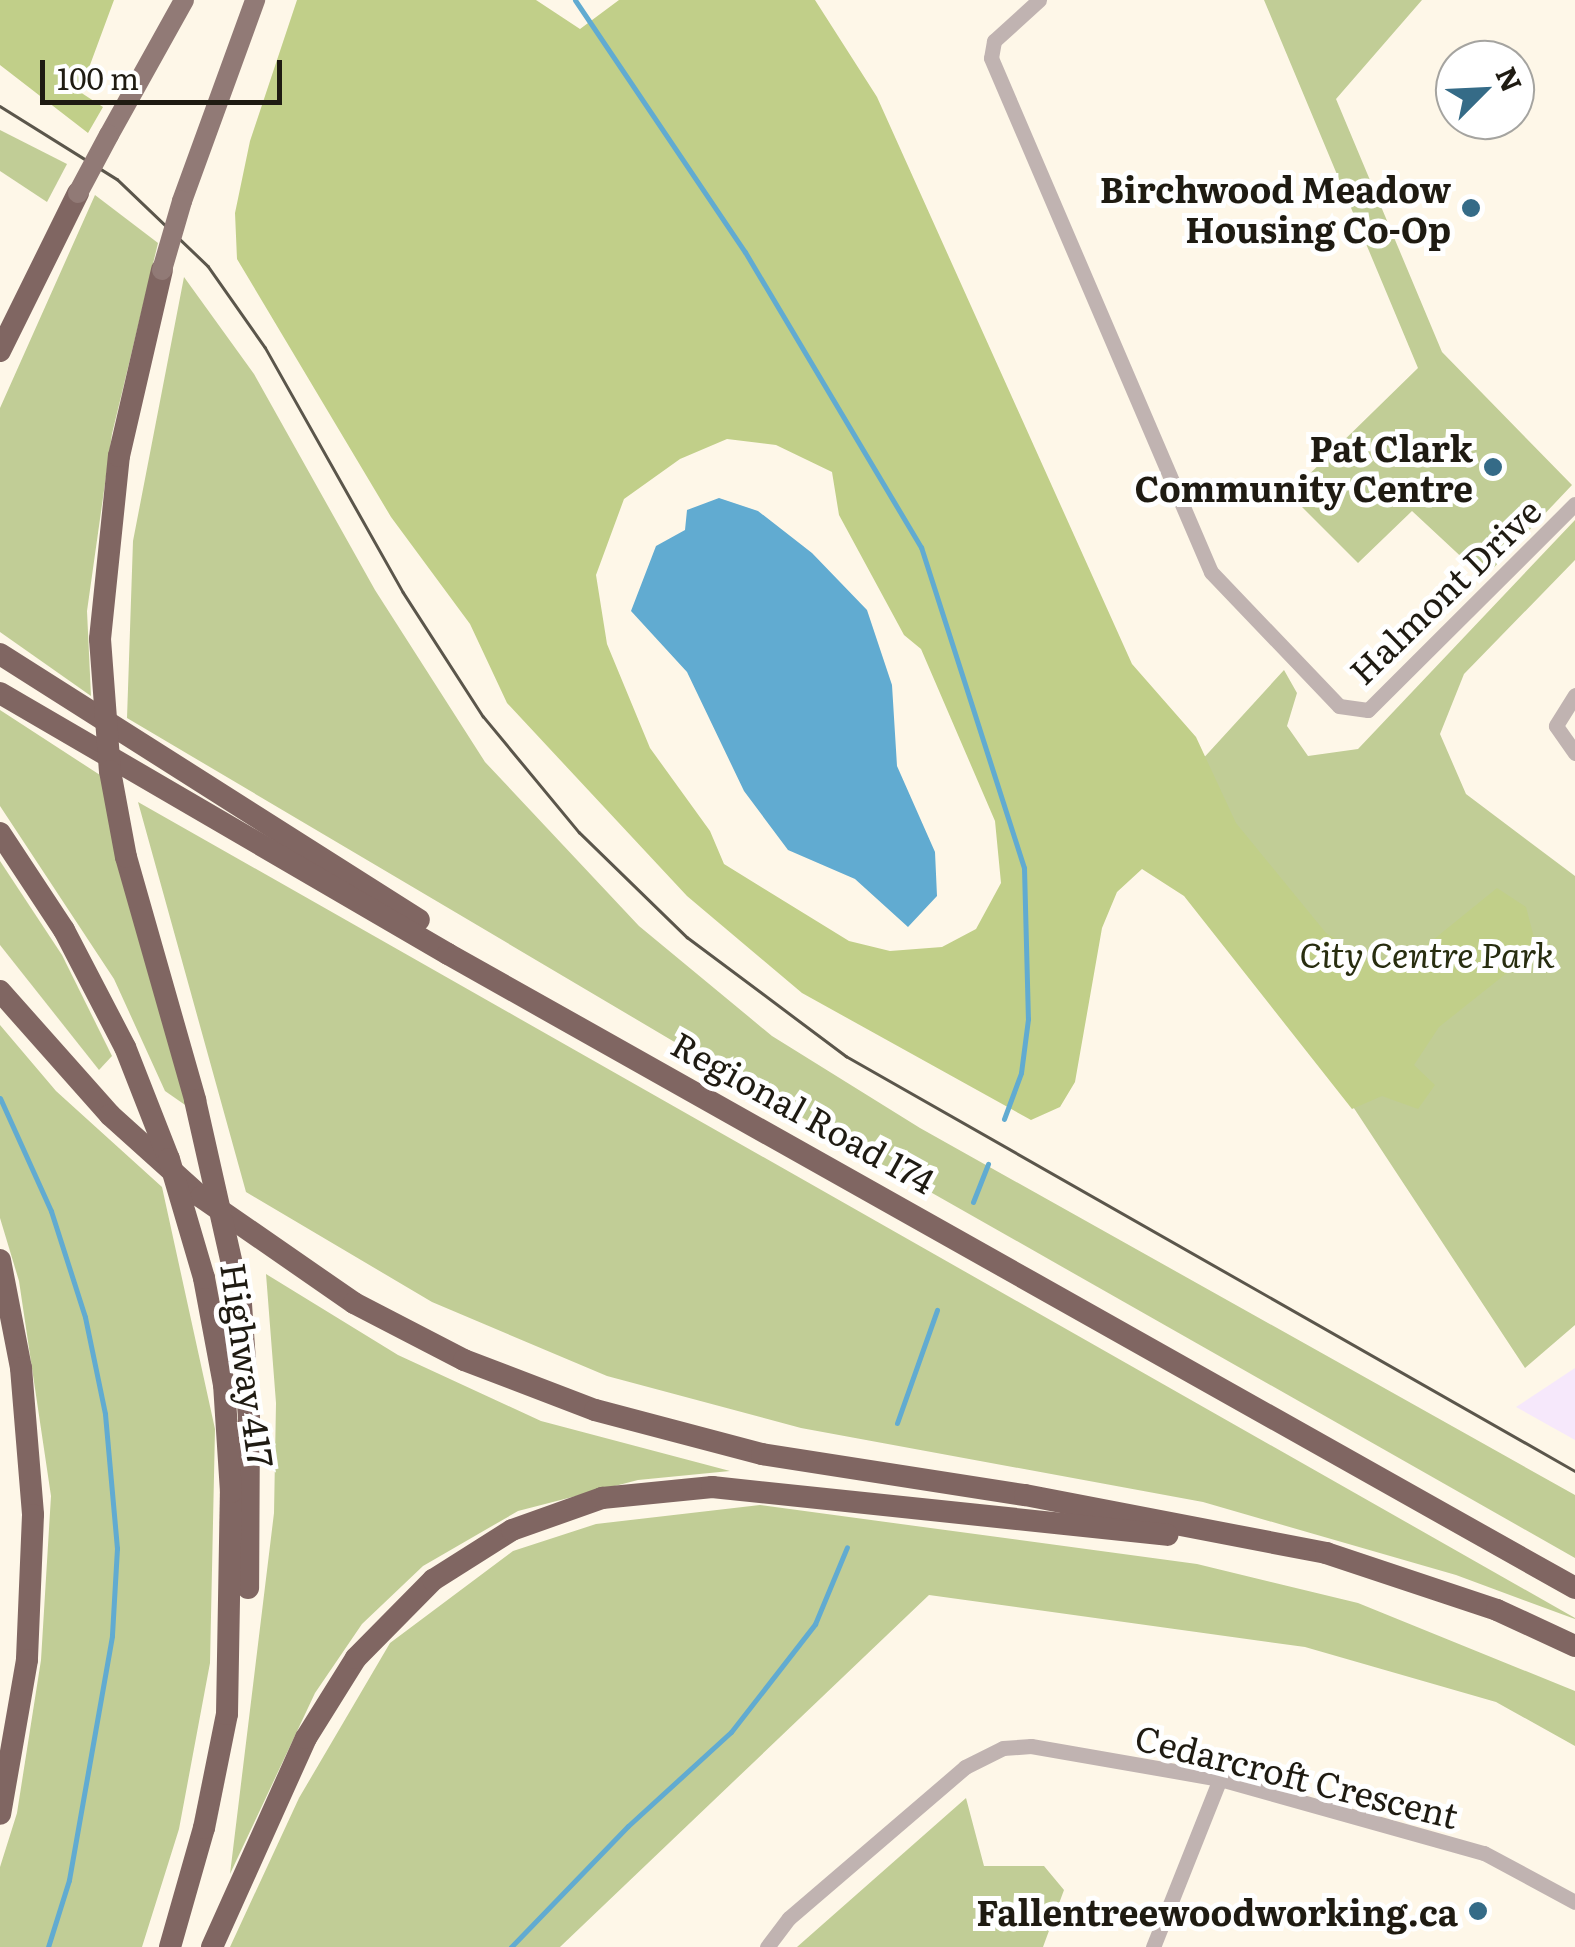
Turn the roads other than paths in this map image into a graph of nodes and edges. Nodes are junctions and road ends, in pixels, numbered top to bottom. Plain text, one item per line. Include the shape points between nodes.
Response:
1 (184, 0) edge
2 (255, 0) edge
3 (1034, 2) edge
4 (78, 192) joint
5 (162, 270) joint
6 (0, 351) edge
7 (1575, 504) edge
8 (0, 654) edge
9 (0, 692) edge
10 (1575, 695) edge
11 (1575, 752) edge
12 (0, 833) edge
13 (0, 991) edge
14 (603, 1038) junction
15 (0, 1260) edge
16 (1406, 1576) junction
17 (1575, 1588) edge
18 (1575, 1646) edge
19 (227, 1714) junction
20 (1220, 1779) junction
21 (0, 1814) edge
22 (1575, 1902) edge
23 (170, 1947) edge
24 (212, 1947) edge
25 (767, 1947) edge
26 (1153, 1947) edge

1 - 4 main road, bridge
2 - 5 main road, bridge
3 - 7 street, Halmont Drive via 994,41 991,58 1211,572 1350,712 1372,706
4 - 6 highway
5 - 19 highway, bridge via 119,456 100,639 110,771 126,857 195,1100 241,1304 249,1418 248,1592 239,1690
8 - 14 highway
9 - 14 highway, Regional Road 174
10 - 11 street via 1556,726
12 - 19 highway, Highway 417, bridge via 64,930 125,1047 169,1159 204,1278 222,1369 232,1492
13 - 16 highway via 110,1115 216,1209 354,1304 464,1360 595,1410 713,1443 1246,1533
14 - 17 highway, Regional Road 174
15 - 21 highway via 21,1368 33,1515 27,1660
16 - 18 highway
16 - 24 highway via 1122,1528 749,1488 658,1489 569,1508 512,1530 447,1570 356,1658 306,1738
19 - 23 highway, Highway 417
20 - 22 street, Cedarcroft Crescent via 1484,1853
20 - 25 street, Cedarcroft Crescent via 1032,1746 1003,1748 965,1767 789,1918
20 - 26 street

